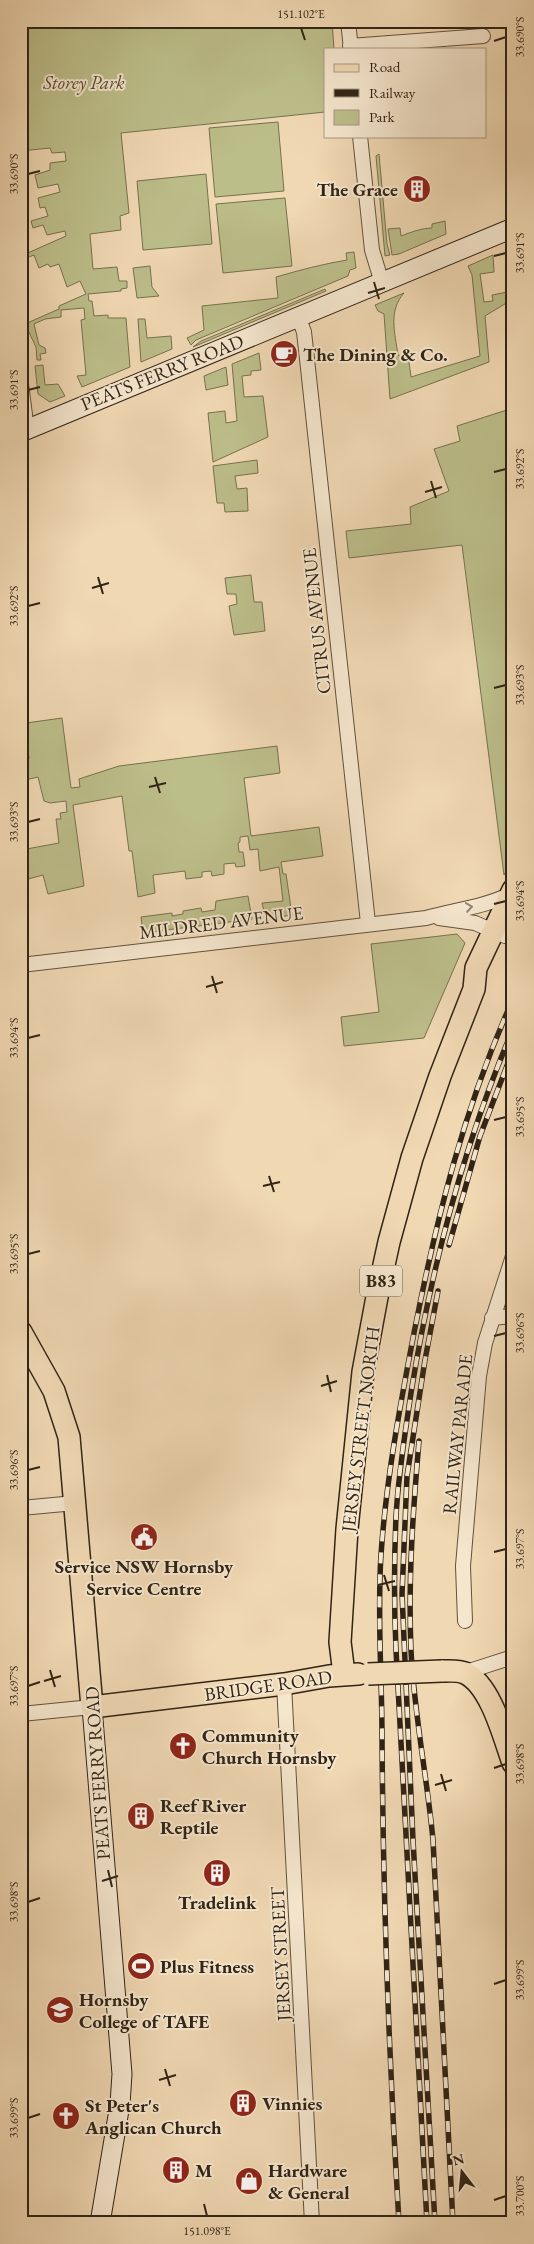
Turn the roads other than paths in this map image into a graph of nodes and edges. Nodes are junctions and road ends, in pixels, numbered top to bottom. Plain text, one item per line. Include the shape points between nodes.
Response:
1 (348, 21) edge
2 (483, 36) dead end
3 (350, 48) edge
4 (360, 138) edge
5 (513, 216) edge
6 (513, 228) edge
7 (380, 277) junction
8 (298, 316) junction
9 (21, 384) edge
10 (23, 432) edge
11 (512, 892) edge
12 (426, 918) junction
13 (368, 923) junction
14 (503, 929) edge
15 (21, 965) edge
16 (513, 1256) edge
17 (513, 1316) edge
18 (492, 1318) junction
19 (21, 1332) edge
20 (75, 1503) junction
21 (21, 1508) edge
22 (465, 1621) dead end
23 (513, 1658) edge
24 (463, 1672) junction
25 (344, 1674) junction
26 (284, 1684) junction
27 (92, 1707) junction
28 (21, 1714) edge
29 (513, 1763) edge
30 (100, 2223) edge
31 (312, 2223) edge

1 - 3 street
2 - 3 street
4 - 7 street via 372,250
5 - 7 main road, PEATS FERRY ROAD
6 - 7 main road, PEATS FERRY ROAD
7 - 8 main road, PEATS FERRY ROAD via 316,298
8 - 10 main road, PEATS FERRY ROAD
8 - 13 street, CITRUS AVENUE via 304,332
9 - 10 street
12 -> 11 street, MILDRED AVENUE via 494,902
11 - 14 main road, JERSEY STREET NORTH / B83
12 - 13 street, MILDRED AVENUE
12 - 14 street, MILDRED AVENUE via 462,920
13 - 15 street, MILDRED AVENUE
14 - 25 main road, JERSEY STREET NORTH / B83 via 487,974 474,988 440,1076 412,1158 389,1242 366,1352 347,1529 340,1642
16 - 18 street, RAILWAY PARADE
17 - 18 street
18 - 22 street, RAILWAY PARADE via 479,1376 463,1566
19 - 20 main road, PEATS FERRY ROAD via 61,1407 69,1438
20 - 21 street
20 - 27 main road, PEATS FERRY ROAD
23 - 24 street, BRIDGE ROAD
24 - 25 main road, BRIDGE ROAD, bridge
24 - 29 main road via 475,1680 485,1695
25 - 26 main road, BRIDGE ROAD
26 - 27 main road, BRIDGE ROAD
26 - 31 street, JERSEY STREET
27 - 28 street, BRIDGE ROAD
27 - 30 main road, PEATS FERRY ROAD via 122,2074

